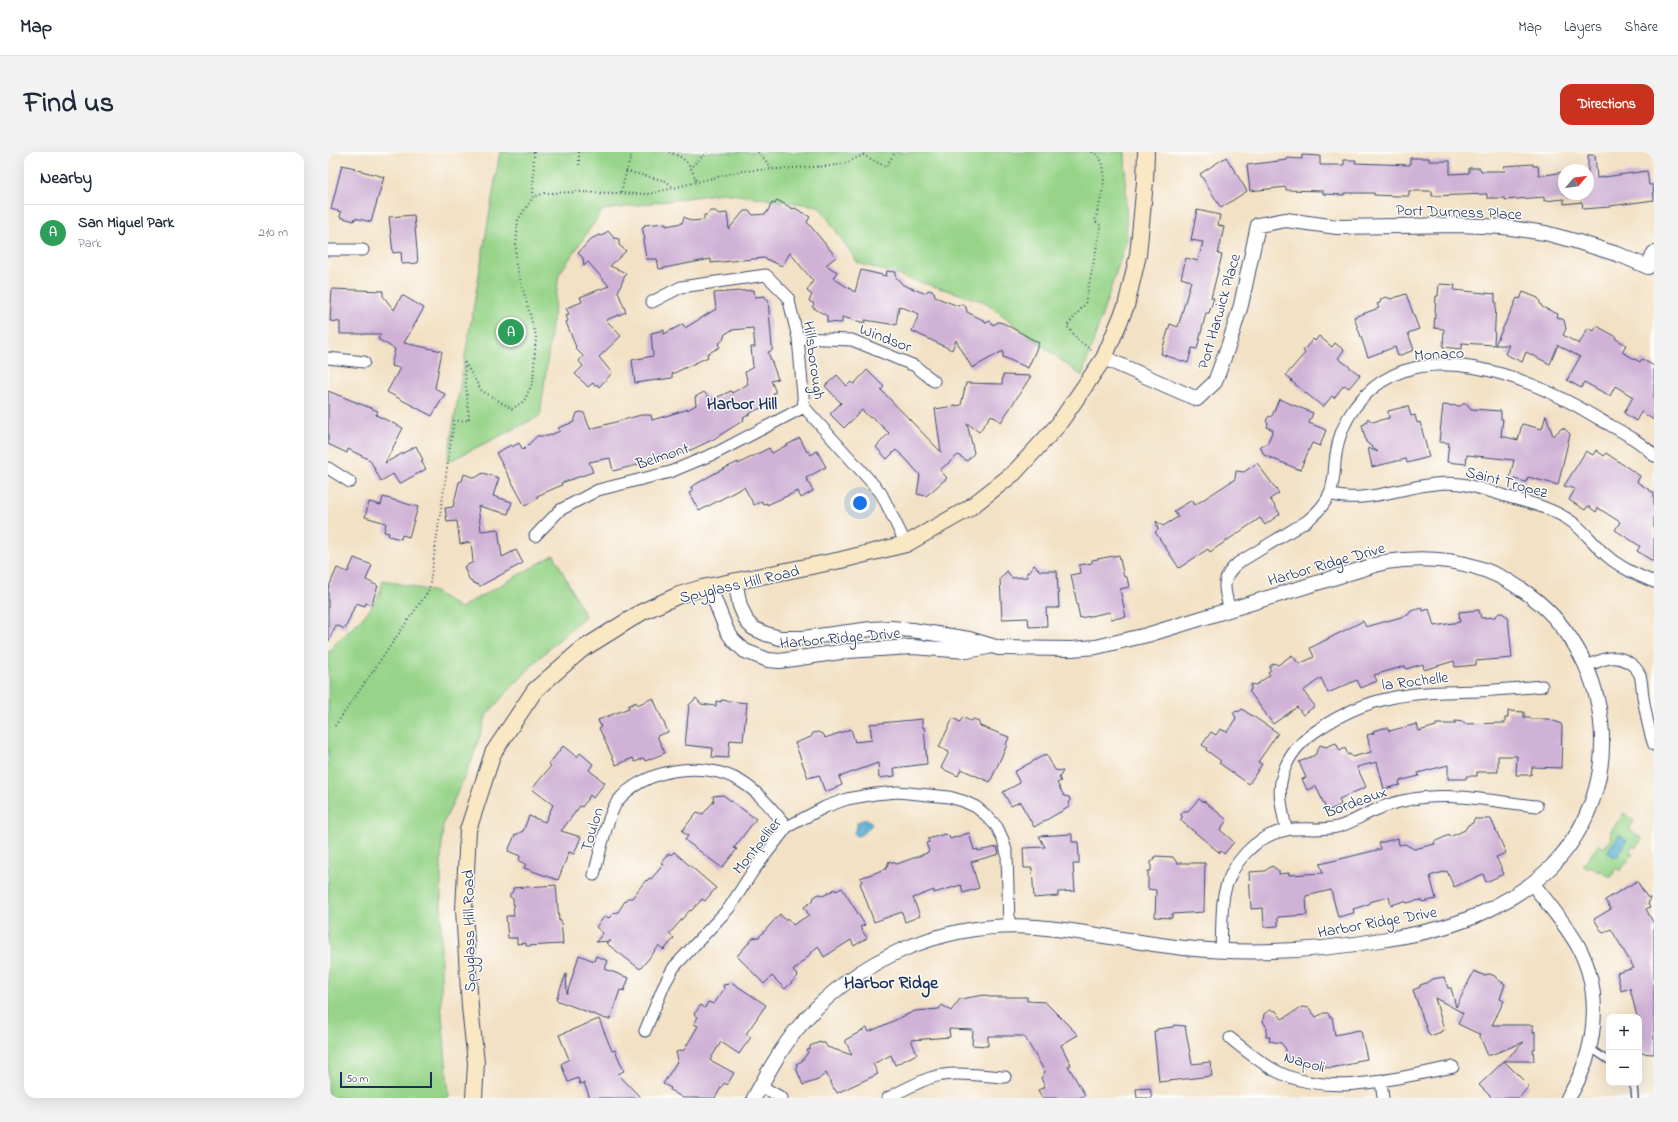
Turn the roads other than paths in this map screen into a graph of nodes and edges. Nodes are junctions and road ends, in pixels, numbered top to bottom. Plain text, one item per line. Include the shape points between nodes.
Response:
1 (1146, 152) edge
2 (1258, 225) joint
3 (328, 250) edge
4 (363, 250) dead end
5 (1654, 253) edge
6 (1651, 269) edge
7 (652, 302) dead end
8 (798, 338) junction
9 (328, 358) edge
10 (1104, 358) junction
11 (364, 362) dead end
12 (934, 381) dead end
13 (804, 407) junction
14 (1654, 456) edge
15 (328, 468) edge
16 (350, 482) dead end
17 (1329, 494) junction
18 (535, 536) dead end
19 (906, 544) junction
20 (735, 581) junction
21 (1654, 582) edge
22 (709, 586) junction
23 (1230, 610) junction
24 (778, 637) junction
25 (991, 646) junction
26 (774, 661) junction
27 (1587, 666) junction
28 (1542, 686) dead end
29 (1654, 745) edge
30 (1537, 806) dead end
31 (787, 827) junction
32 (1286, 830) junction
33 (594, 875) dead end
34 (1533, 884) junction
35 (1009, 926) junction
36 (1221, 951) junction
37 (645, 1031) dead end
38 (1230, 1038) dead end
39 (1590, 1048) junction
40 (1606, 1059) edge
41 (1453, 1067) dead end
42 (1005, 1077) dead end
43 (1382, 1080) junction
44 (1633, 1086) edge
45 (757, 1092) edge
46 (474, 1098) edge
47 (782, 1098) edge
48 (888, 1098) edge
49 (1383, 1098) edge
50 (1568, 1098) edge
51 (1635, 1098) edge

1 - 10 main road, Spyglass Hill Road via 1138,255 1126,306
2 - 6 street, Port Durness Place via 1286,220 1337,226 1504,227 1569,239 1620,255
2 - 10 street, Port Harwick Place via 1229,344 1215,382 1197,399
3 - 4 street
5 - 6 street
7 - 8 street, Hillsborough via 681,287 766,275 788,297
8 - 12 street, Windsor via 852,340 916,366
8 - 13 street, Hillsborough
9 - 11 street
10 - 19 main road, Spyglass Hill Road via 1058,425 1014,473 968,509
13 - 18 street, Belmont via 718,452 677,469 598,490 560,510
13 - 19 street, Hillsborough via 881,493
14 - 17 street, Monaco via 1637,441 1583,409 1515,377 1470,367 1424,366 1392,376 1370,391 1355,407 1340,436
15 - 16 street
17 - 21 street, Saint Tropez via 1355,499 1425,484 1443,483 1473,487 1542,506 1558,513 1586,533 1620,566
17 - 23 street, Monaco via 1317,513 1307,521 1231,569 1224,584
19 - 20 main road, Spyglass Hill Road
20 - 22 main road, Spyglass Hill Road
20 - 24 street, Harbor Ridge Drive via 741,610 747,622 753,628
22 - 26 street, Harbor Ridge Drive via 727,631 734,641 758,658
22 - 46 main road, Spyglass Hill Road via 679,595 642,612 581,650 535,690 493,752 468,830 464,910 476,1063
23 - 25 street, Harbor Ridge Drive via 1147,635 1096,647 1072,649
23 - 27 street, Harbor Ridge Drive via 1385,562 1423,559 1449,561 1489,572 1523,590 1558,621
24 - 25 street, Harbor Ridge Drive via 803,638 891,628 969,639
24 - 26 street
25 - 26 street, Harbor Ridge Drive via 967,651 912,648 847,651
27 - 29 street via 1612,657 1621,658 1635,668 1640,676 1647,721
27 - 34 street, Harbor Ridge Drive via 1598,697 1602,726 1598,783 1576,836 1552,866
28 - 32 street, la Rochelle via 1411,694 1390,697 1349,711 1298,745 1290,757 1284,770 1280,797
30 - 32 street, Bordeaux via 1453,796 1426,797 1390,805 1338,827
31 - 33 street, Toulon via 767,803 738,780 705,770 686,769 668,772 638,783 616,804 610,816
31 - 35 street, Montpellier via 846,799 875,794 898,792 949,797 963,801 987,816 997,827 1003,840 1008,865
31 - 37 street, Montpellier via 753,871 729,908 674,967
32 - 36 street, Bordeaux via 1266,837 1252,846 1240,858 1232,872 1224,895
34 - 36 street, Harbor Ridge Drive via 1485,912 1422,933 1314,949
34 - 39 street via 1567,927 1588,970 1594,1008
35 - 36 street, Harbor Ridge Drive
35 - 45 street, Harbor Ridge Drive via 966,930 938,936 897,952 859,973 835,990 794,1032
38 - 43 street, Napoli via 1259,1061 1298,1080 1342,1085
39 - 40 lane
39 - 50 street via 1583,1070
41 - 43 street, Napoli
42 - 48 street via 951,1074 939,1076
43 - 49 street
44 - 51 lane
45 - 47 street

